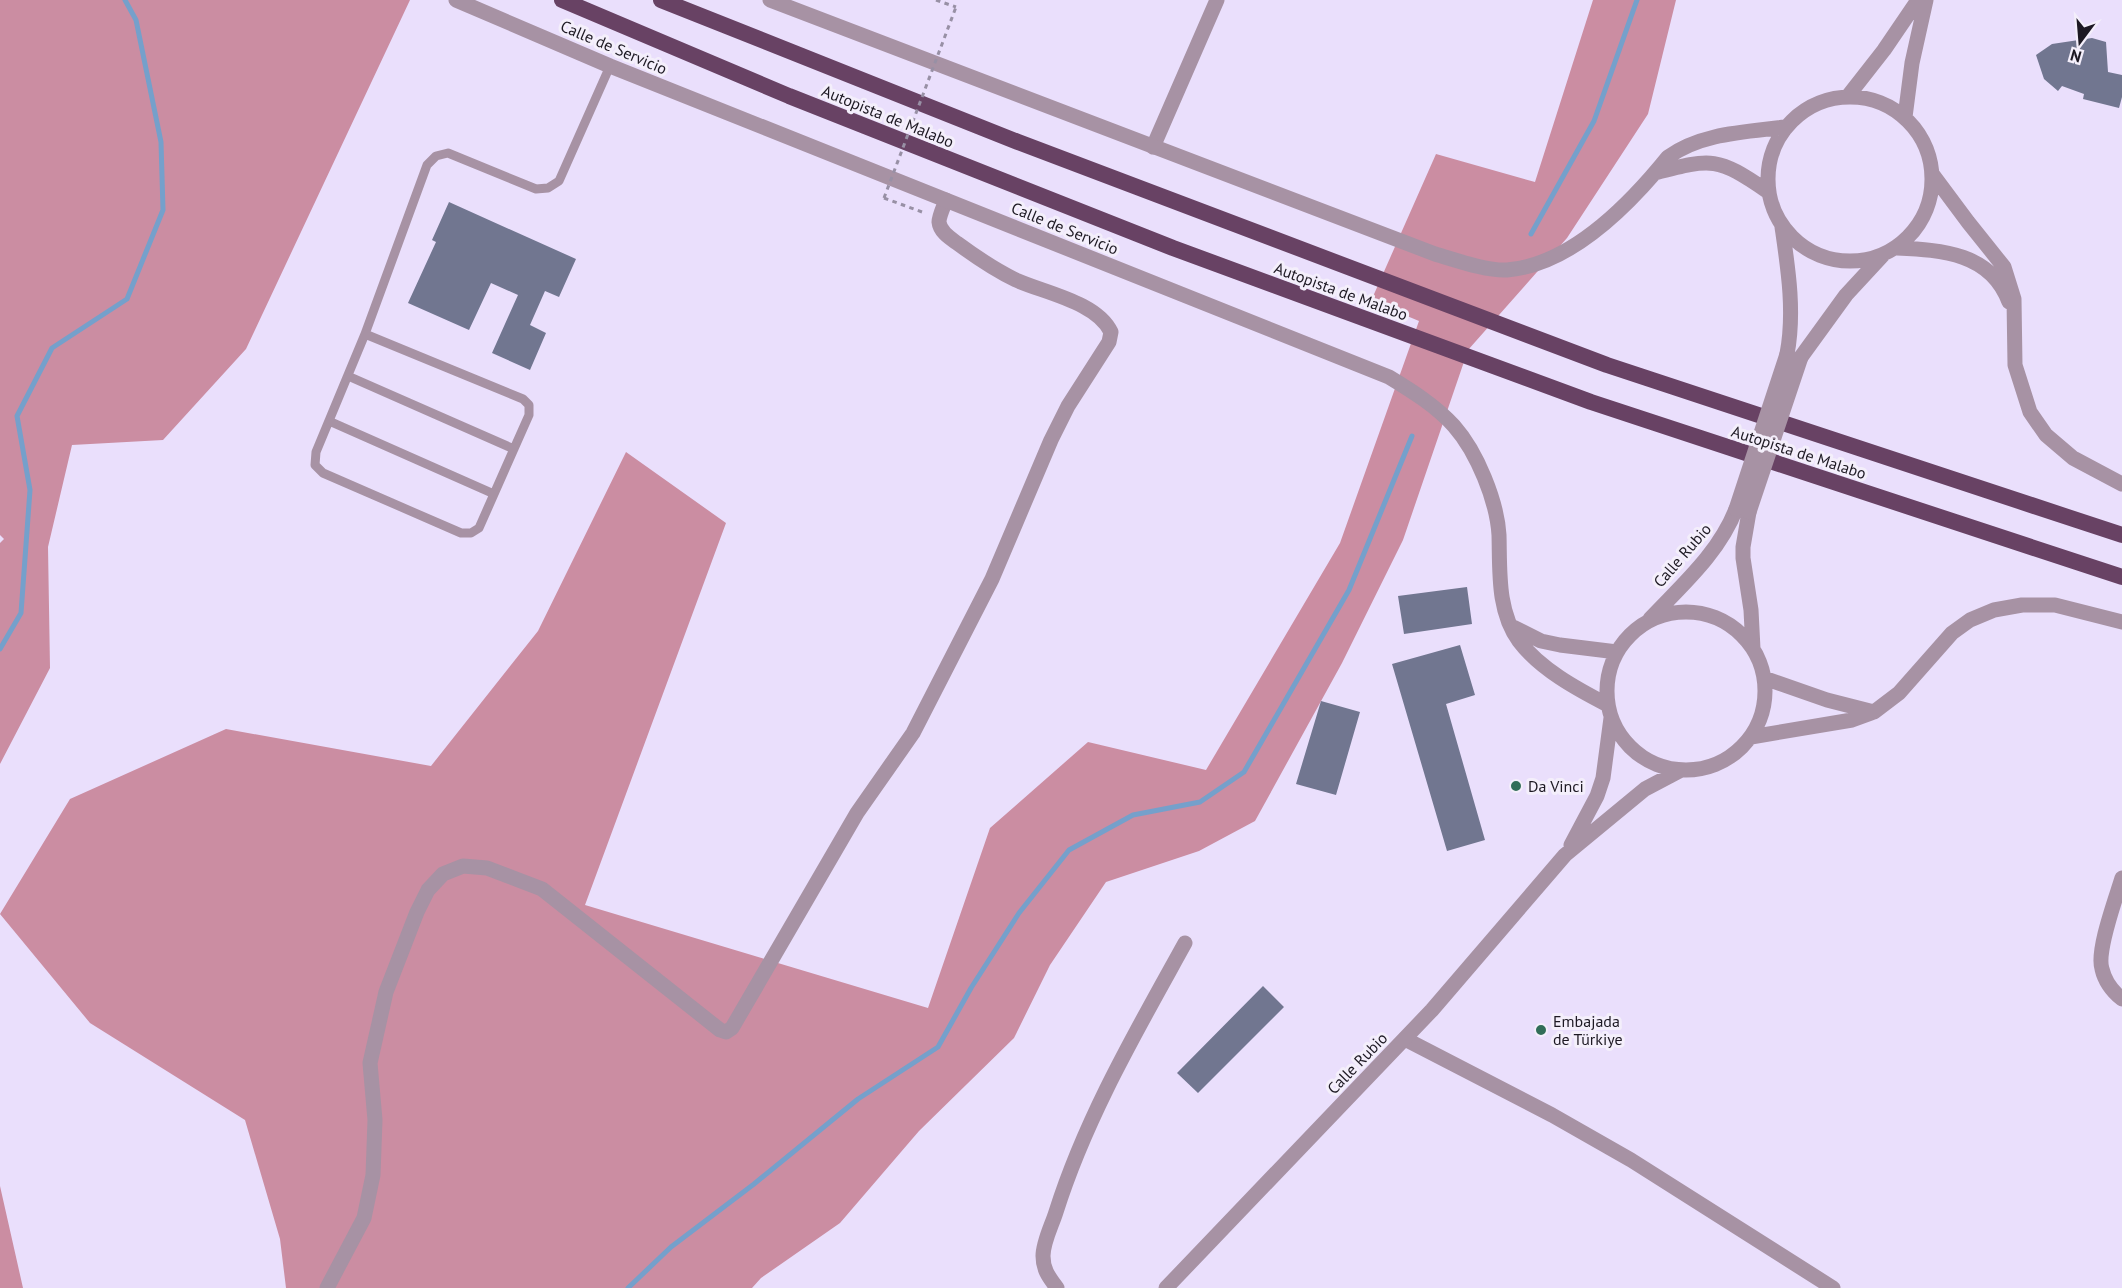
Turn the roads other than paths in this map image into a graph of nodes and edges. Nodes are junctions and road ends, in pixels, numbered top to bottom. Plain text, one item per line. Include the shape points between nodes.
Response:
1 (456, 0) edge
2 (562, 0) edge
3 (661, 0) edge
4 (770, 0) edge
5 (1217, 0) edge
6 (1918, 0) edge
7 (1926, 0) edge
8 (610, 66) junction
9 (1848, 96) junction
10 (1905, 117) junction
11 (1785, 127) junction
12 (1153, 147) junction
13 (1655, 173) junction
14 (1933, 175) junction
15 (1767, 191) junction
16 (945, 200) junction
17 (1782, 226) junction
18 (1890, 251) junction
19 (2014, 315) junction
20 (365, 334) junction
21 (1794, 355) junction
22 (348, 376) junction
23 (329, 421) junction
24 (514, 449) junction
25 (2122, 484) edge
26 (494, 494) junction
27 (1743, 510) junction
28 (2122, 535) edge
29 (2122, 577) edge
30 (2122, 622) edge
31 (1646, 623) junction
32 (1511, 626) junction
33 (1753, 649) junction
34 (1617, 652) junction
35 (1764, 678) junction
36 (1610, 711) junction
37 (1874, 712) junction
38 (1751, 736) junction
39 (1681, 770) junction
40 (1565, 855) junction
41 (2122, 878) edge
42 (1185, 943) dead end
43 (2122, 999) edge
44 (1405, 1039) junction
45 (327, 1288) edge
46 (1057, 1288) edge
47 (1166, 1288) edge
48 (1833, 1288) edge

1 - 8 street, Calle de Servicio
2 - 29 highway, Autopista de Malabo via 789,96 1184,252 1591,402
3 - 28 highway, Autopista de Malabo via 1018,142 1606,365
4 - 12 street
5 - 12 street
6 - 9 street
7 - 10 street
8 - 16 street, Calle de Servicio
8 - 20 lane via 559,181 548,188 536,189 448,153 436,156 424,176
9 - 10 street via 1888,105
9 - 11 street via 1813,105
10 - 14 street via 1929,154
11 - 13 street via 1718,137 1688,146 1668,157
11 - 15 street via 1773,146 1767,168
12 - 13 street via 1435,254 1505,270 1535,265 1567,249 1608,221
13 - 15 street via 1717,163 1740,172
14 - 18 street via 1929,203 1917,228
14 - 19 street via 2004,267 2014,299
15 - 17 street
16 - 32 street, Calle de Servicio via 1389,377 1425,400 1454,426 1478,462 1490,493 1498,531 1500,583
16 - 45 street via 939,222 948,237 980,261 1016,280 1094,312 1111,332 1109,342 1055,432 992,579 913,733 857,813 768,969 726,1032 542,889 487,868 463,866 443,874 428,890 417,912 386,992 369,1063 375,1120 373,1175 364,1218
17 - 18 street via 1802,246 1827,258 1856,261
17 - 21 street, Calle Rubio
18 - 19 street via 1930,249 1979,264 1992,273 2005,291
18 - 21 street, Calle Rubio
19 - 25 street via 2015,366 2030,412 2046,435 2073,458
20 - 22 lane
20 - 24 lane via 523,399 529,405 529,415
21 - 27 street, Calle Rubio, bridge
22 - 23 lane
22 - 24 lane
23 - 26 lane
23 - 26 lane via 316,452 315,465 323,472 461,533 478,528
24 - 26 lane
27 - 31 street, Calle Rubio via 1718,545
27 - 33 street, Calle Rubio
30 - 37 street via 2055,605 2022,604 1994,610 1952,633 1899,693
31 - 33 street via 1669,614 1693,613 1716,619 1737,631
31 - 34 street
32 - 34 street via 1560,645
32 - 36 street, Calle de Servicio via 1534,657
33 - 35 street
34 - 36 street via 1607,687
35 - 37 street
35 - 38 street via 1765,698
36 - 39 street via 1622,738 1638,754 1658,765
36 - 40 street, Calle Rubio via 1603,778
37 - 38 street via 1852,720
38 - 39 street via 1724,760
39 - 40 street, Calle Rubio via 1638,794
40 - 44 street, Calle Rubio
41 - 43 street via 2101,967 2111,990
42 - 46 street via 1123,1056 1060,1198 1043,1254 1045,1273
44 - 47 street, Calle Rubio
44 - 48 street via 1631,1160

